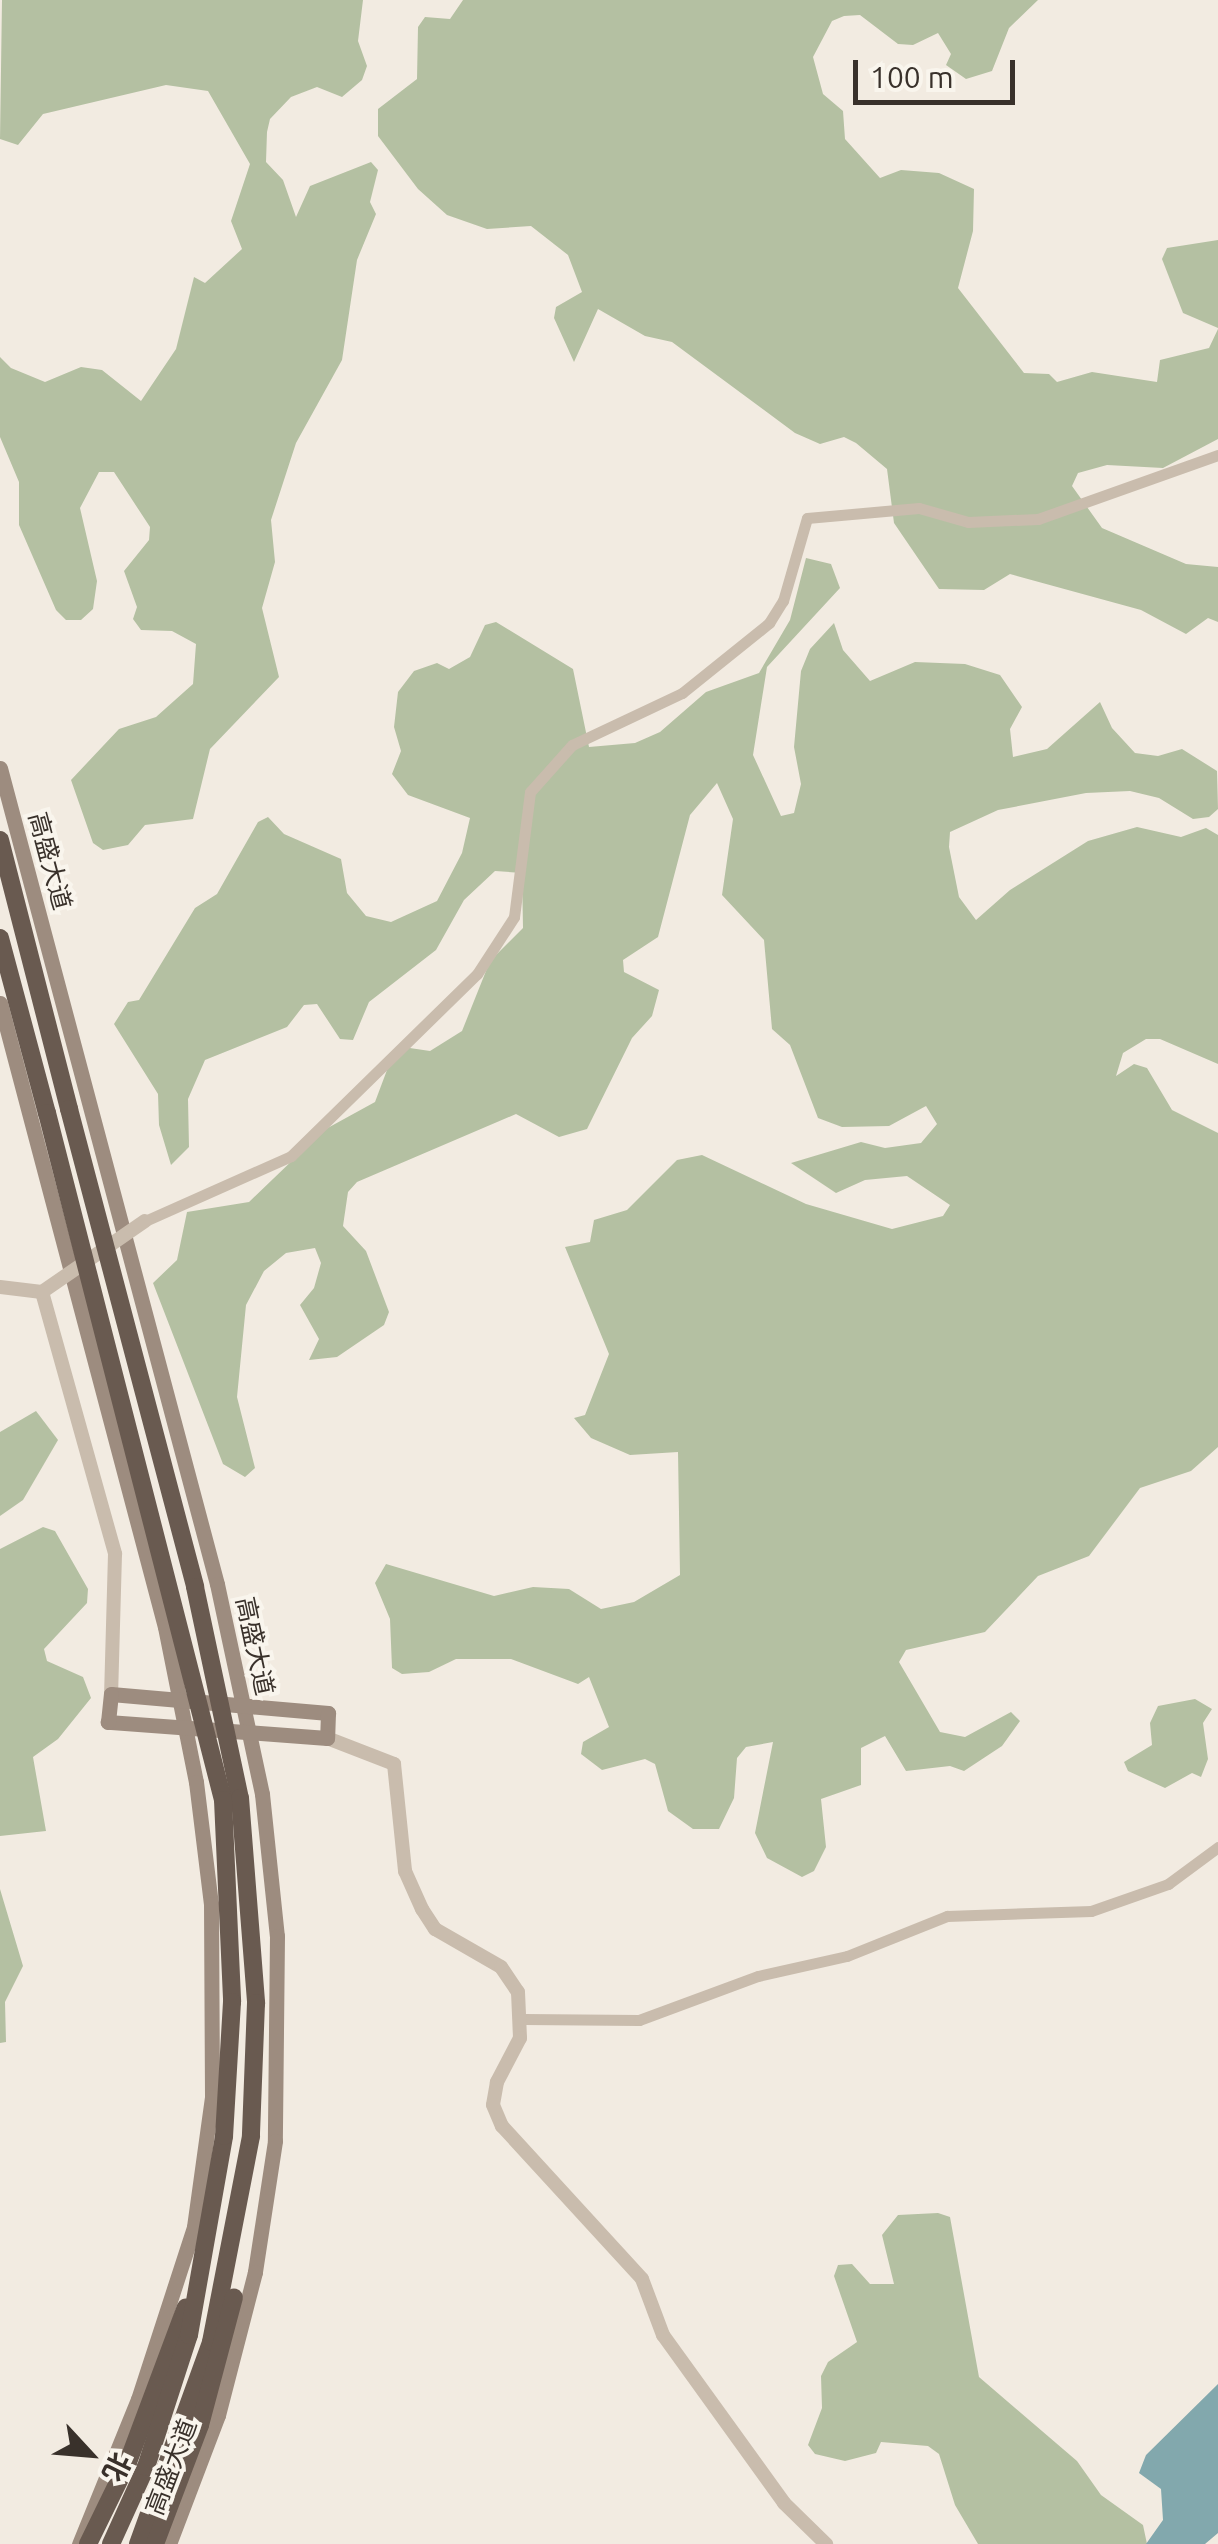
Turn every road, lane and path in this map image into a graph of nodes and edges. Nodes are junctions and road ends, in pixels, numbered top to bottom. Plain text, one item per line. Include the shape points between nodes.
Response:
1 (1218, 454) edge
2 (0, 768) edge
3 (0, 840) edge
4 (0, 938) edge
5 (0, 1003) edge
6 (145, 1222) joint
7 (0, 1287) edge
8 (42, 1292) junction
9 (112, 1694) junction
10 (178, 1700) junction
11 (242, 1706) junction
12 (183, 1727) junction
13 (248, 1732) junction
14 (327, 1738) junction
15 (1218, 1847) edge
16 (524, 2020) junction
17 (245, 2172) junction
18 (207, 2255) junction
19 (79, 2544) edge
20 (88, 2544) edge
21 (111, 2544) edge
22 (138, 2544) edge
23 (155, 2544) edge
24 (169, 2544) edge
25 (826, 2544) edge

1 - 6 street via 1038,518 968,522 919,508 807,518 784,600 768,624 682,693 572,745 530,792 514,917 477,974 291,1156
2 - 11 main road, 高盛大道 via 217,1584
3 - 17 highway, 高盛大道, bridge via 195,1588 240,1798 256,2003
4 - 18 highway, 高盛大道, bridge via 224,1800 232,2002 224,2136
5 - 10 main road via 165,1627
6 - 8 street, bridge
7 - 8 street
8 - 9 street via 116,1554
9 - 10 main road
9 - 12 main road via 108,1722
10 - 11 main road
10 - 12 main road
11 - 13 main road, 高盛大道
11 - 14 main road via 328,1713
12 - 13 main road
12 - 19 main road via 211,1904 214,2026 204,2180 138,2399
13 - 14 main road
13 - 24 main road, 高盛大道 via 262,1794 277,1936 275,2141 256,2272 223,2397
14 - 16 street via 394,1764 405,1871 422,1909 434,1928 501,1967 518,1992
15 - 16 street via 1168,1884 1091,1911 946,1916 847,1956 758,1976 639,2020
16 - 25 street via 497,2082 494,2105 502,2126 642,2279 663,2335 784,2504
17 - 22 highway, 高盛大道 via 211,2342
17 - 23 highway via 242,2262 224,2345
18 - 20 highway via 128,2462
18 - 21 highway, 高盛大道 via 170,2397

